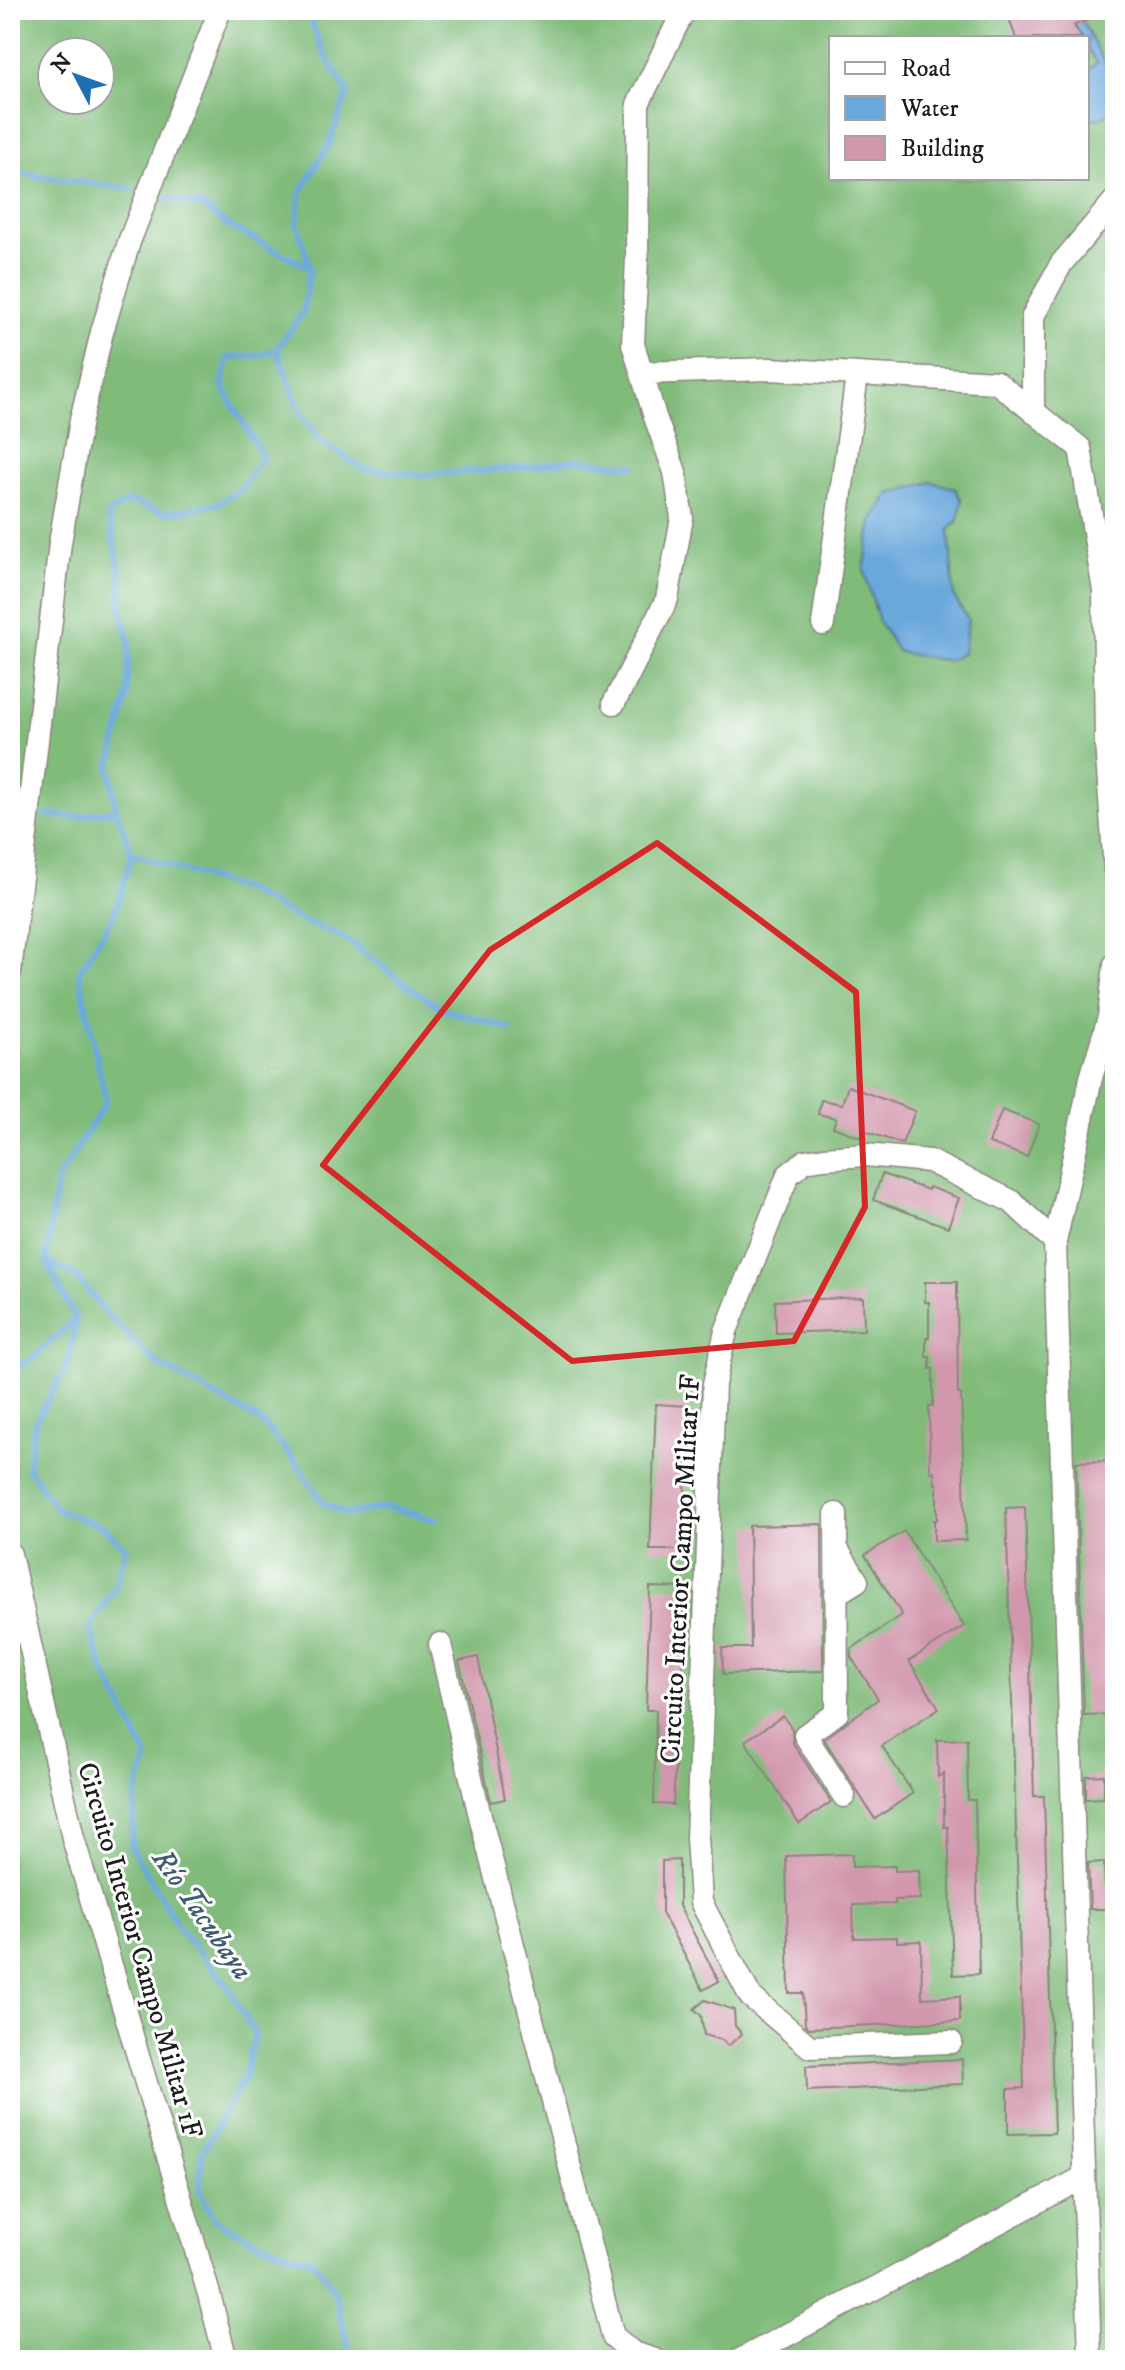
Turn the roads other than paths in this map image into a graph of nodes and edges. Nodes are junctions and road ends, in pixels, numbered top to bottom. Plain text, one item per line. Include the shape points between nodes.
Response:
1 (220, 10) edge
2 (684, 10) edge
3 (1115, 200) edge
4 (642, 373) junction
5 (857, 376) junction
6 (1033, 412) junction
7 (823, 624) dead end
8 (614, 703) dead end
9 (1115, 870) edge
10 (1115, 964) edge
11 (10, 972) edge
12 (1055, 1242) junction
13 (836, 1514) dead end
14 (10, 1554) edge
15 (440, 1644) dead end
16 (844, 1796) dead end
17 (951, 2042) dead end
18 (1084, 2177) junction
19 (226, 2360) edge
20 (655, 2360) edge
21 (740, 2360) edge
22 (1090, 2360) edge

1 - 11 street via 129,242 81,420 60,543
2 - 4 street via 638,104 633,344
3 - 6 street via 1061,264 1033,316
4 - 5 street via 770,369
4 - 8 street via 675,472 682,518 667,599
5 - 6 street via 996,382
5 - 7 street
6 - 9 street via 1080,448 1104,591
10 - 12 street via 1109,1017
12 - 17 street, Circuito Interior Campo Militar 1F via 1011,1201 929,1161 865,1155 805,1161 788,1175 726,1331 714,1384 697,1838 701,1902 750,1996 810,2047
12 - 18 street
13 - 16 street via 837,1713 805,1735
14 - 19 street, Circuito Interior Campo Militar 1F via 73,1838
15 - 20 street via 613,2336 633,2353
18 - 21 street
18 - 22 street

